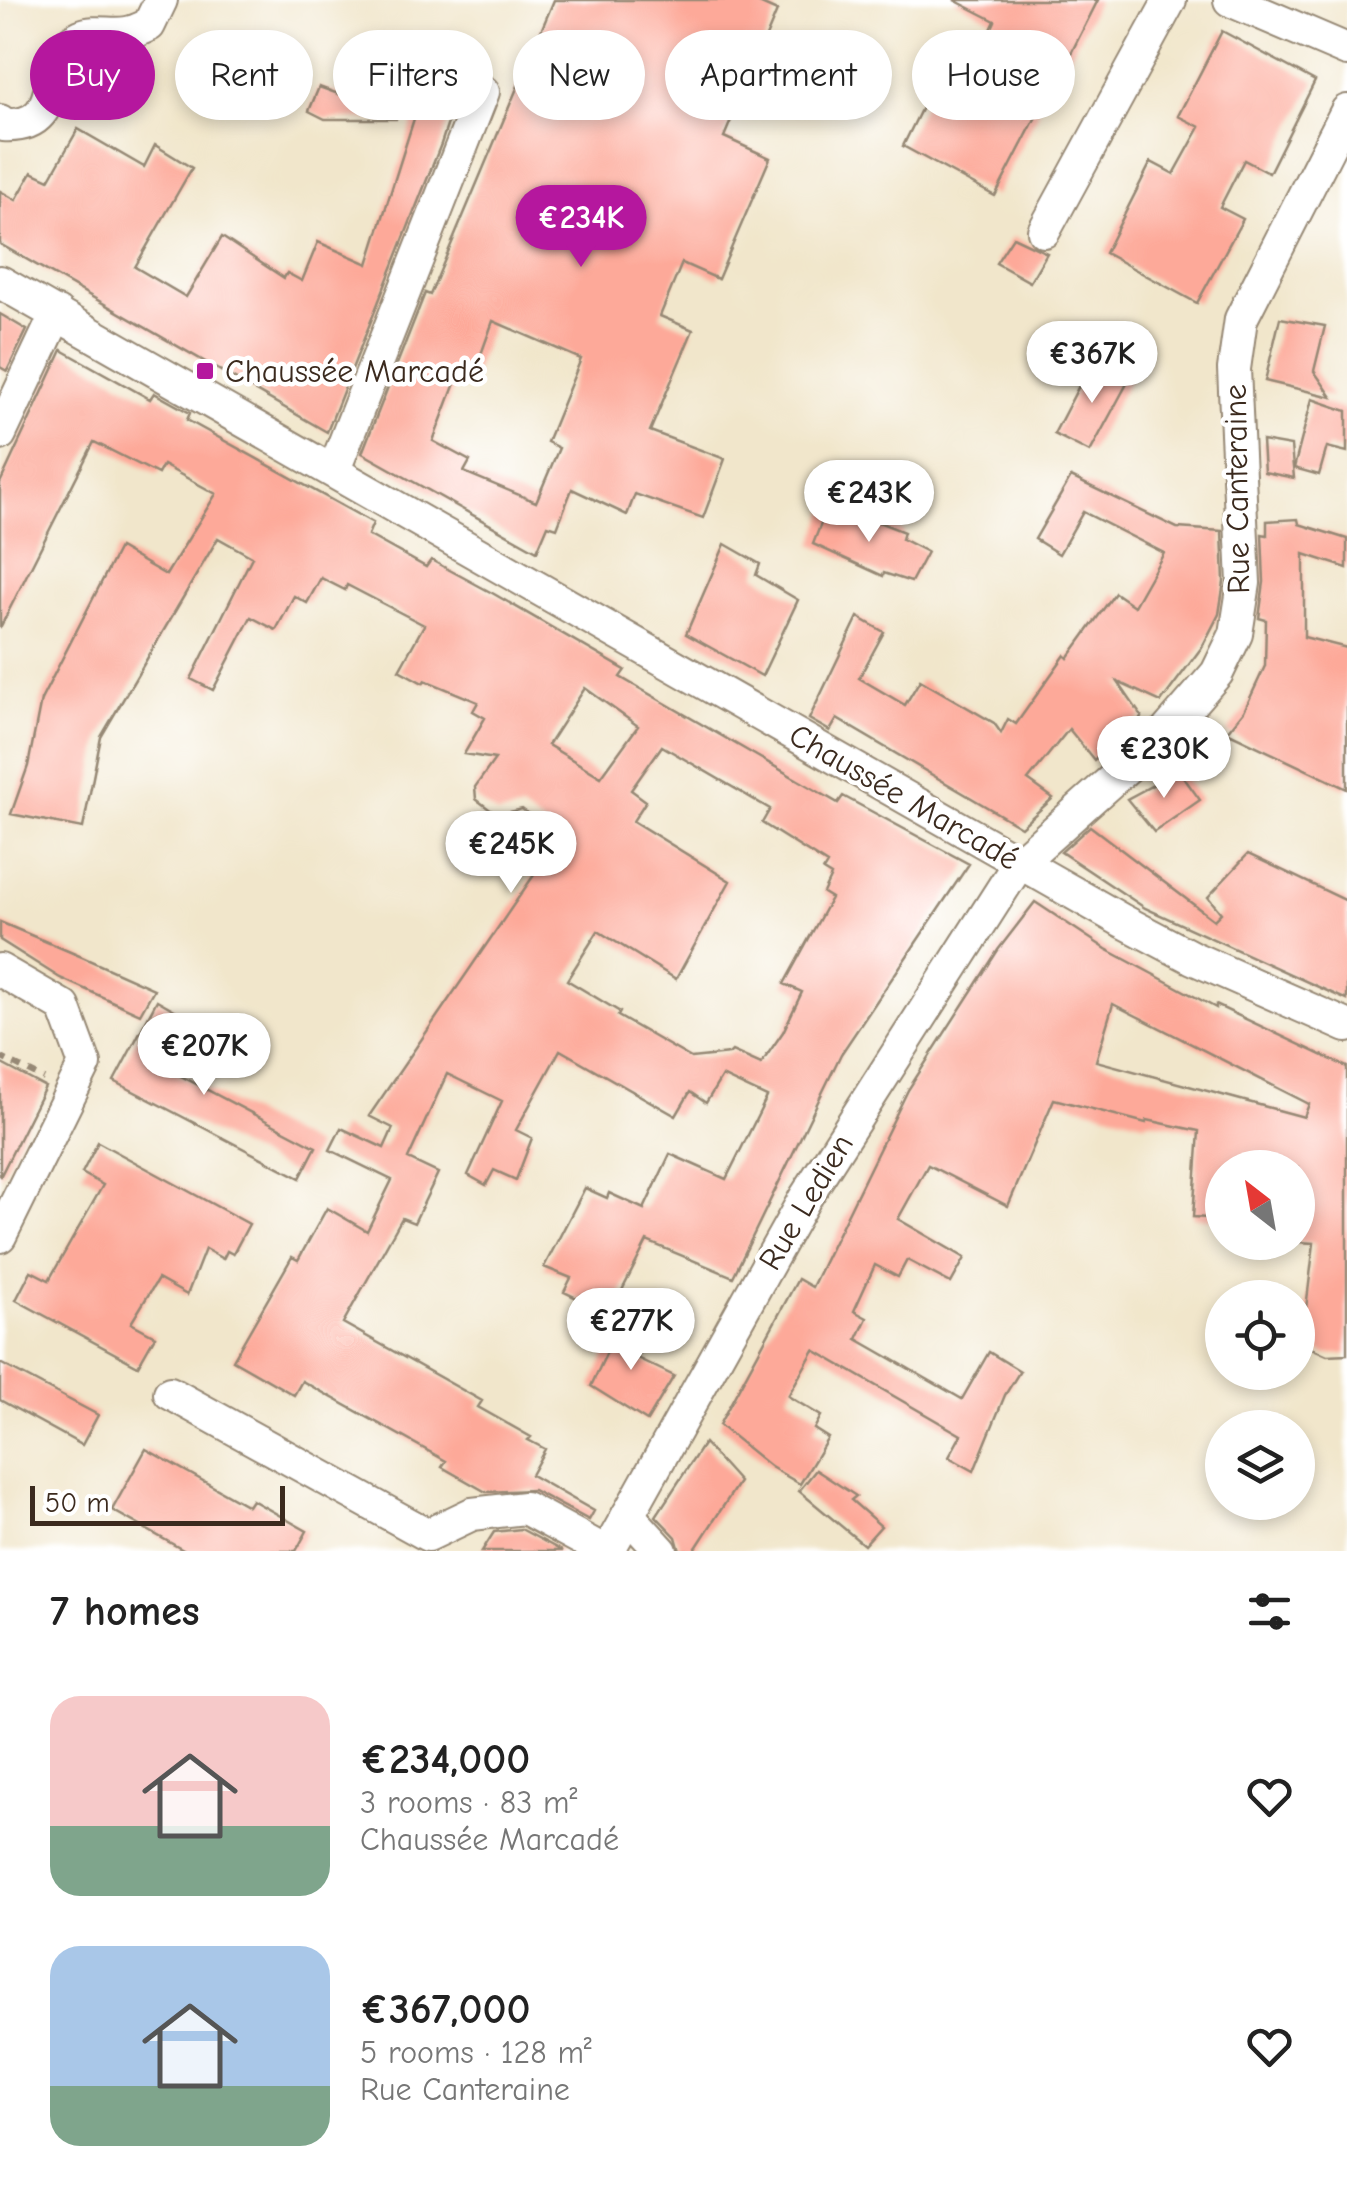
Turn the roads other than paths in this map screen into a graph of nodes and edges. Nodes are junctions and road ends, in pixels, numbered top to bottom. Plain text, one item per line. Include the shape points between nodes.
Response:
1 (161, 0) edge
2 (1170, 0) edge
3 (1230, 0) edge
4 (1347, 50) edge
5 (1347, 111) edge
6 (472, 120) edge
7 (0, 121) edge
8 (1044, 231) dead end
9 (0, 282) edge
10 (57, 313) junction
11 (0, 434) edge
12 (334, 470) junction
13 (1018, 863) junction
14 (0, 970) edge
15 (1347, 1026) edge
16 (0, 1236) edge
17 (170, 1392) dead end
18 (628, 1515) junction
19 (606, 1551) edge
20 (661, 1551) edge

1 - 7 street via 149,25 128,34 82,35 64,49 40,116 24,126
2 - 8 street
3 - 4 street
5 - 13 street, Rue Canteraine via 1241,319 1234,370 1244,583 1236,634 1217,673 1165,733
6 - 12 street
9 - 10 street, Chaussée Marcadé
10 - 11 street
10 - 12 street, Chaussée Marcadé
12 - 13 street, Chaussée Marcadé
13 - 15 street, Chaussée Marcadé via 1193,958
13 - 18 street, Rue Ledien via 805,1198
14 - 16 street via 64,1007 85,1064
17 - 19 street via 428,1534 472,1514 525,1508
18 - 19 street, Rue Ledien
18 - 20 street

